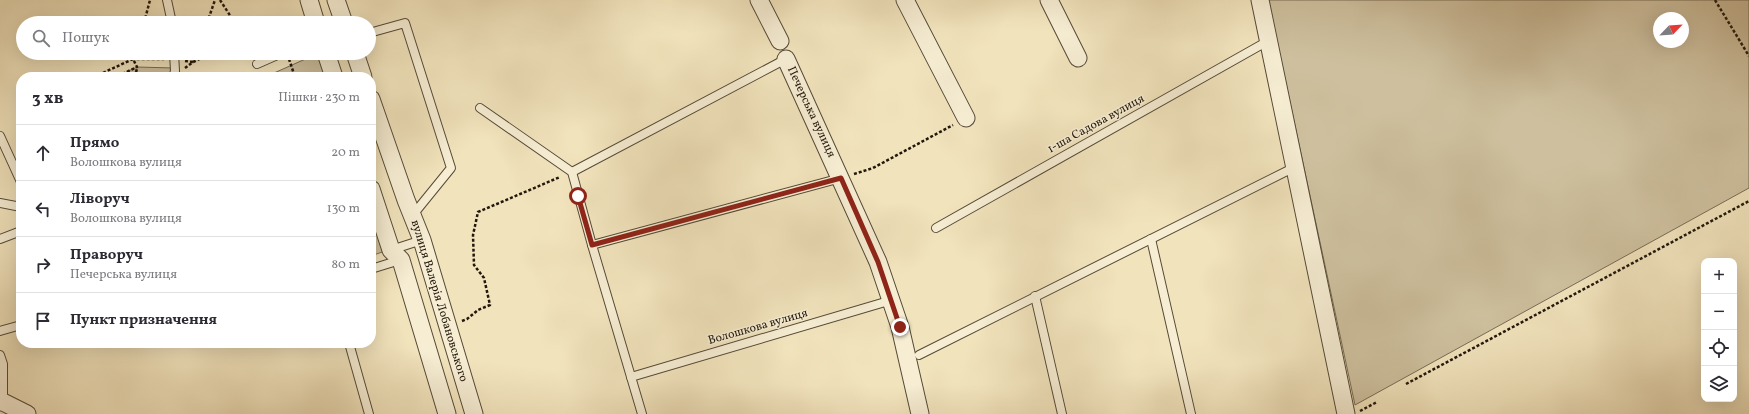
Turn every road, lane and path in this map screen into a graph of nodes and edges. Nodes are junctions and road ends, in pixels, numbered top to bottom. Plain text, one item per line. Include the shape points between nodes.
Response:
1 (150, 0) edge
2 (167, 0) edge
3 (216, 0) edge
4 (220, 0) edge
5 (309, 0) edge
6 (336, 0) edge
7 (759, 0) edge
8 (905, 0) edge
9 (1049, 0) edge
10 (1260, 0) edge
11 (1715, 0) edge
12 (146, 16) edge
13 (170, 16) edge
14 (210, 16) edge
15 (230, 16) edge
16 (314, 16) edge
17 (342, 16) edge
18 (376, 31) edge
19 (780, 41) dead end
20 (1268, 41) junction
21 (1749, 56) edge
22 (1078, 58) dead end
23 (786, 59) joint
24 (131, 60) edge
25 (134, 60) edge
26 (174, 60) edge
27 (197, 60) edge
28 (266, 60) edge
29 (289, 60) edge
30 (328, 60) edge
31 (357, 60) edge
32 (193, 62) joint
33 (257, 64) dead end
34 (137, 67) junction
35 (182, 71) dead end
36 (105, 72) edge
37 (126, 72) edge
38 (136, 72) edge
39 (175, 72) edge
40 (293, 72) edge
41 (332, 72) edge
42 (361, 72) edge
43 (480, 108) dead end
44 (376, 113) edge
45 (966, 118) joint
46 (0, 136) edge
47 (1295, 167) junction
48 (16, 171) edge
49 (572, 172) junction
50 (841, 178) junction
51 (1749, 201) edge
52 (376, 202) edge
53 (0, 204) edge
54 (16, 206) edge
55 (412, 216) junction
56 (936, 228) dead end
57 (16, 233) edge
58 (0, 239) edge
59 (1151, 239) junction
60 (422, 240) junction
61 (592, 245) junction
62 (396, 255) junction
63 (376, 266) edge
64 (1035, 296) junction
65 (892, 300) junction
66 (462, 320) dead end
67 (16, 326) edge
68 (0, 331) edge
69 (350, 348) edge
70 (0, 355) edge
71 (919, 355) dead end
72 (631, 377) junction
73 (1406, 384) dead end
74 (2, 402) edge
75 (1377, 402) dead end
76 (27, 414) edge
77 (369, 414) edge
78 (447, 414) edge
79 (474, 414) edge
80 (642, 414) edge
81 (920, 414) edge
82 (1062, 414) edge
83 (1191, 414) edge
84 (1346, 414) edge
85 (1355, 414) edge

1 - 12 path
2 - 13 lane
3 - 14 path
4 - 15 path
5 - 16 street
6 - 17 street
7 - 19 street
8 - 45 street
9 - 22 street
10 - 20 street
11 - 21 path
18 - 55 lane via 405,23 451,168
20 - 47 street
20 - 56 lane, 1-ша Садова вулиця
23 - 49 lane
23 - 50 street, Печерська вулиця
24 - 36 path
25 - 34 path
26 - 39 lane
27 - 32 path
28 - 33 lane
29 - 40 path
30 - 41 street
31 - 42 street
32 - 35 path
34 - 37 path
34 - 38 path
43 - 49 lane
44 - 55 street, вулиця Валерія Лобановського
45 - 50 path via 874,168
46 - 48 lane
47 - 59 lane
47 - 84 street
49 - 61 lane
49 - 66 path via 478,212 473,235 474,266 484,278 490,305
50 - 61 lane
50 - 65 street, Печерська вулиця
51 - 73 path
52 - 62 street, вулиця Валерія Лобановського
53 - 54 lane
55 - 60 street, вулиця Валерія Лобановського
57 - 58 lane
59 - 64 lane
59 - 83 lane
60 - 62 lane
60 - 79 street, вулиця Валерія Лобановського
61 - 72 lane
62 - 63 lane
62 - 78 street, вулиця Валерія Лобановського
64 - 71 lane
64 - 82 lane
65 - 72 lane, Волошкова вулиця
65 - 81 street, Печерська вулиця
67 - 68 lane
69 - 77 lane
70 - 74 lane via 3,364
72 - 80 lane
74 - 76 street
75 - 85 path

